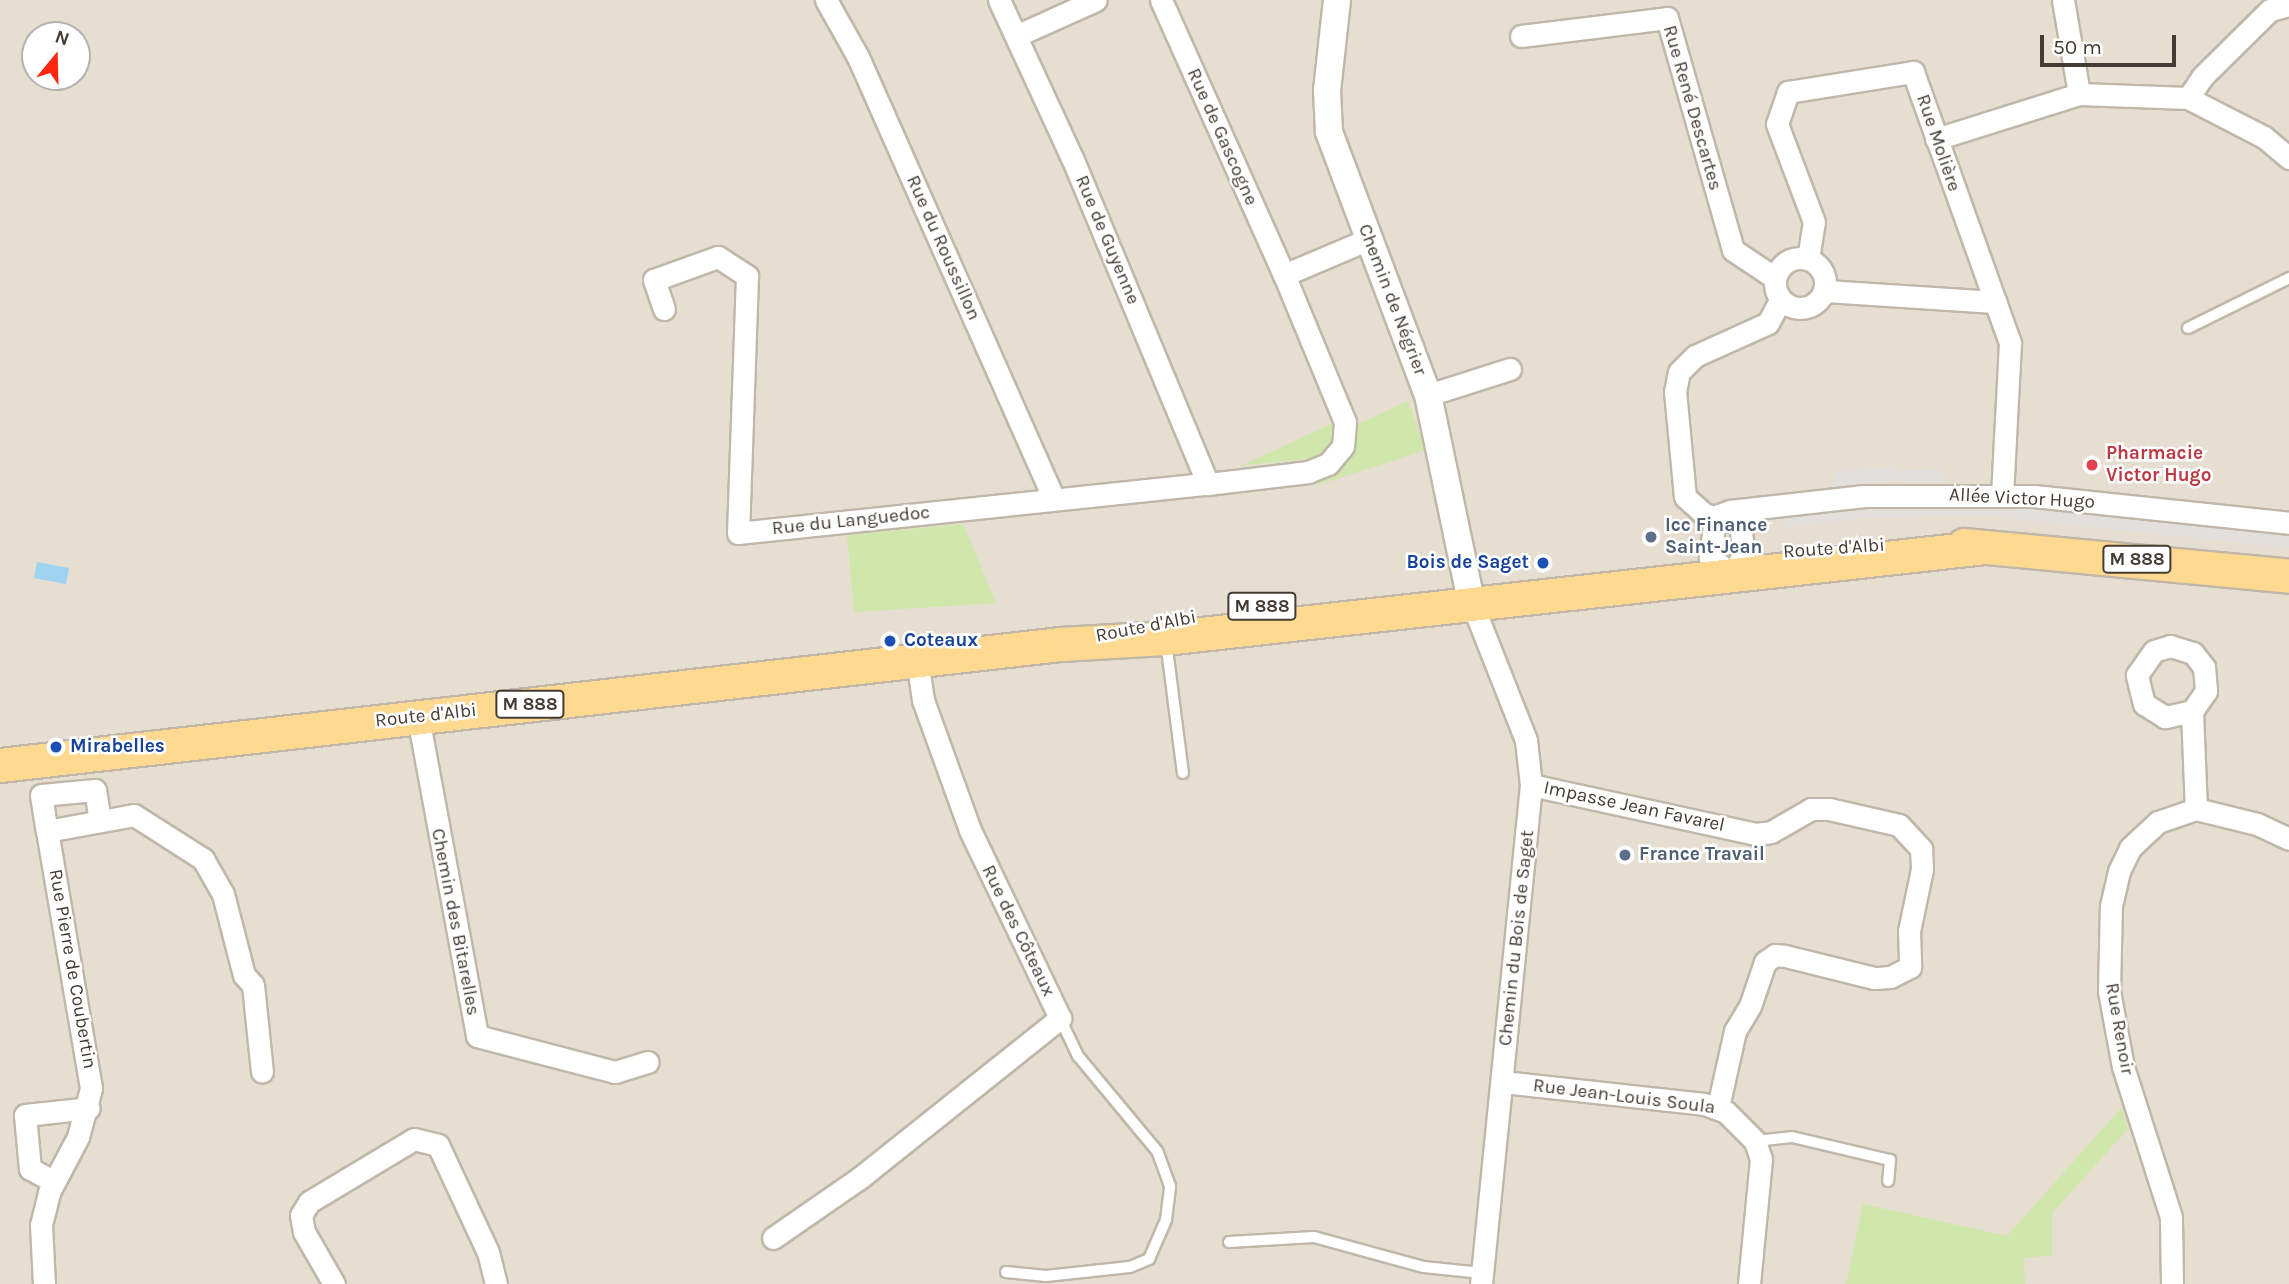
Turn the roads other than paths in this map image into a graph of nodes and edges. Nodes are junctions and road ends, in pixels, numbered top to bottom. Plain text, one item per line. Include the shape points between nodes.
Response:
1 (826, 0) edge
2 (999, 0) edge
3 (1096, 0) edge
4 (1161, 0) edge
5 (1337, 0) edge
6 (2063, 0) edge
7 (2289, 5) edge
8 (1018, 35) junction
9 (1521, 36) dead end
10 (2079, 94) junction
11 (2188, 98) junction
12 (1936, 139) junction
13 (2289, 158) edge
14 (1369, 239) junction
15 (1808, 259) junction
16 (1284, 275) junction
17 (1775, 278) junction
18 (2289, 278) edge
19 (1825, 291) junction
20 (1780, 299) junction
21 (1996, 302) junction
22 (664, 309) dead end
23 (2188, 328) dead end
24 (1510, 369) dead end
25 (1428, 395) junction
26 (1343, 446) joint
27 (1208, 484) junction
28 (2002, 495) junction
29 (1054, 500) junction
30 (1714, 519) junction
31 (2289, 523) edge
32 (1736, 544) junction
33 (2289, 576) edge
34 (1469, 592) junction
35 (1164, 630) junction
36 (917, 660) junction
37 (2192, 711) dead end
38 (418, 717) junction
39 (0, 765) edge
40 (1183, 773) dead end
41 (1531, 785) junction
42 (2196, 809) junction
43 (100, 821) junction
44 (47, 831) junction
45 (2289, 839) edge
46 (1060, 1018) junction
47 (648, 1062) dead end
48 (262, 1072) dead end
49 (1503, 1082) junction
50 (1718, 1107) junction
51 (89, 1108) junction
52 (1755, 1141) junction
53 (53, 1181) junction
54 (1888, 1181) dead end
55 (773, 1238) dead end
56 (1229, 1242) dead end
57 (1006, 1272) dead end
58 (1481, 1278) edge
59 (44, 1284) edge
60 (334, 1284) edge
61 (496, 1284) edge
62 (1749, 1284) edge
63 (2172, 1284) edge

1 - 29 street, Rue du Roussillon via 898,145
2 - 8 street, Rue de Guyenne
3 - 8 street
4 - 16 street, Rue de Gascogne
5 - 14 street, Chemin de Négrier via 1327,90 1329,132
6 - 10 street
7 - 11 street via 2270,10 2202,77
8 - 27 street, Rue de Guyenne
9 - 17 street, Rue René Descartes via 1667,18 1733,250
10 - 11 street
10 - 12 street
11 - 13 street via 2264,137
12 - 15 street, Rue Molière via 1913,72 1788,92 1777,124 1814,222
12 - 21 street, Rue Molière
14 - 16 street
14 - 25 street, Chemin de Négrier
15 - 17 street via 1791,259
15 - 19 street via 1823,271
16 - 26 street, Rue de Gascogne via 1345,422
17 - 20 street
18 - 23 lane
19 - 20 street via 1805,308
19 - 21 street
20 - 30 street via 1768,323 1695,356 1679,372 1675,392 1685,497
21 - 28 street, Rue Molière via 2012,362
22 - 29 street, Rue du Languedoc via 654,280 718,257 747,276 738,533
24 - 25 street
25 - 34 street, Chemin de Négrier
26 - 27 street, Rue du Languedoc via 1328,464 1308,472
27 - 29 street, Rue du Languedoc
28 - 31 street, Allée Victor Hugo
28 - 32 street, Allée Victor Hugo via 1886,495
30 - 32 street
30 - 32 street, Allée Victor Hugo via 1730,511
32 - 33 main road, Route d'Albi / M 888 via 1985,547
32 - 34 main road, Route d'Albi / M 888
34 - 35 main road, Route d'Albi / M 888
34 - 41 street, Chemin du Bois de Saget via 1526,740
35 - 36 main road, Route d'Albi / M 888
35 - 40 lane
36 - 38 main road, Route d'Albi / M 888
36 - 46 street, Rue des Côteaux via 923,700 970,831
37 - 42 street
38 - 39 main road, Route d'Albi / M 888
38 - 47 street, Chemin des Bitarelles via 477,1036 615,1072
41 - 49 street, Chemin du Bois de Saget
41 - 50 street, Impasse Jean Favarel via 1755,834 1771,832 1811,809 1829,809 1899,825 1921,849 1922,869 1909,931 1910,967 1890,977 1874,978 1774,955 1765,962 1750,1006 1735,1031
42 - 45 street via 2257,824
42 - 63 street, Rue Renoir via 2158,822 2130,848 2111,906 2109,991 2123,1067 2171,1217
43 - 44 street
43 - 44 street, Rue Pierre de Coubertin via 95,790 41,795
43 - 48 street via 134,815 203,859 223,894 244,975 253,985
44 - 51 street, Rue Pierre de Coubertin via 90,1063
46 - 55 street, Rue des Côteaux via 861,1177
46 - 57 lane via 1078,1056 1157,1151 1170,1186 1166,1220 1149,1259 1130,1267 1046,1276
49 - 50 street, Rue Jean-Louis Soula
49 - 58 street, Chemin du Bois de Saget
50 - 52 street, Rue Jean-Louis Soula
51 - 53 street, Rue Pierre de Coubertin
51 - 53 street via 25,1115 30,1169
52 - 54 lane via 1791,1137 1890,1160
52 - 62 street via 1761,1158
53 - 59 street, Rue Pierre de Coubertin via 41,1225
56 - 58 lane via 1314,1237
60 - 61 street via 304,1232 301,1215 309,1202 414,1139 438,1145 488,1252

